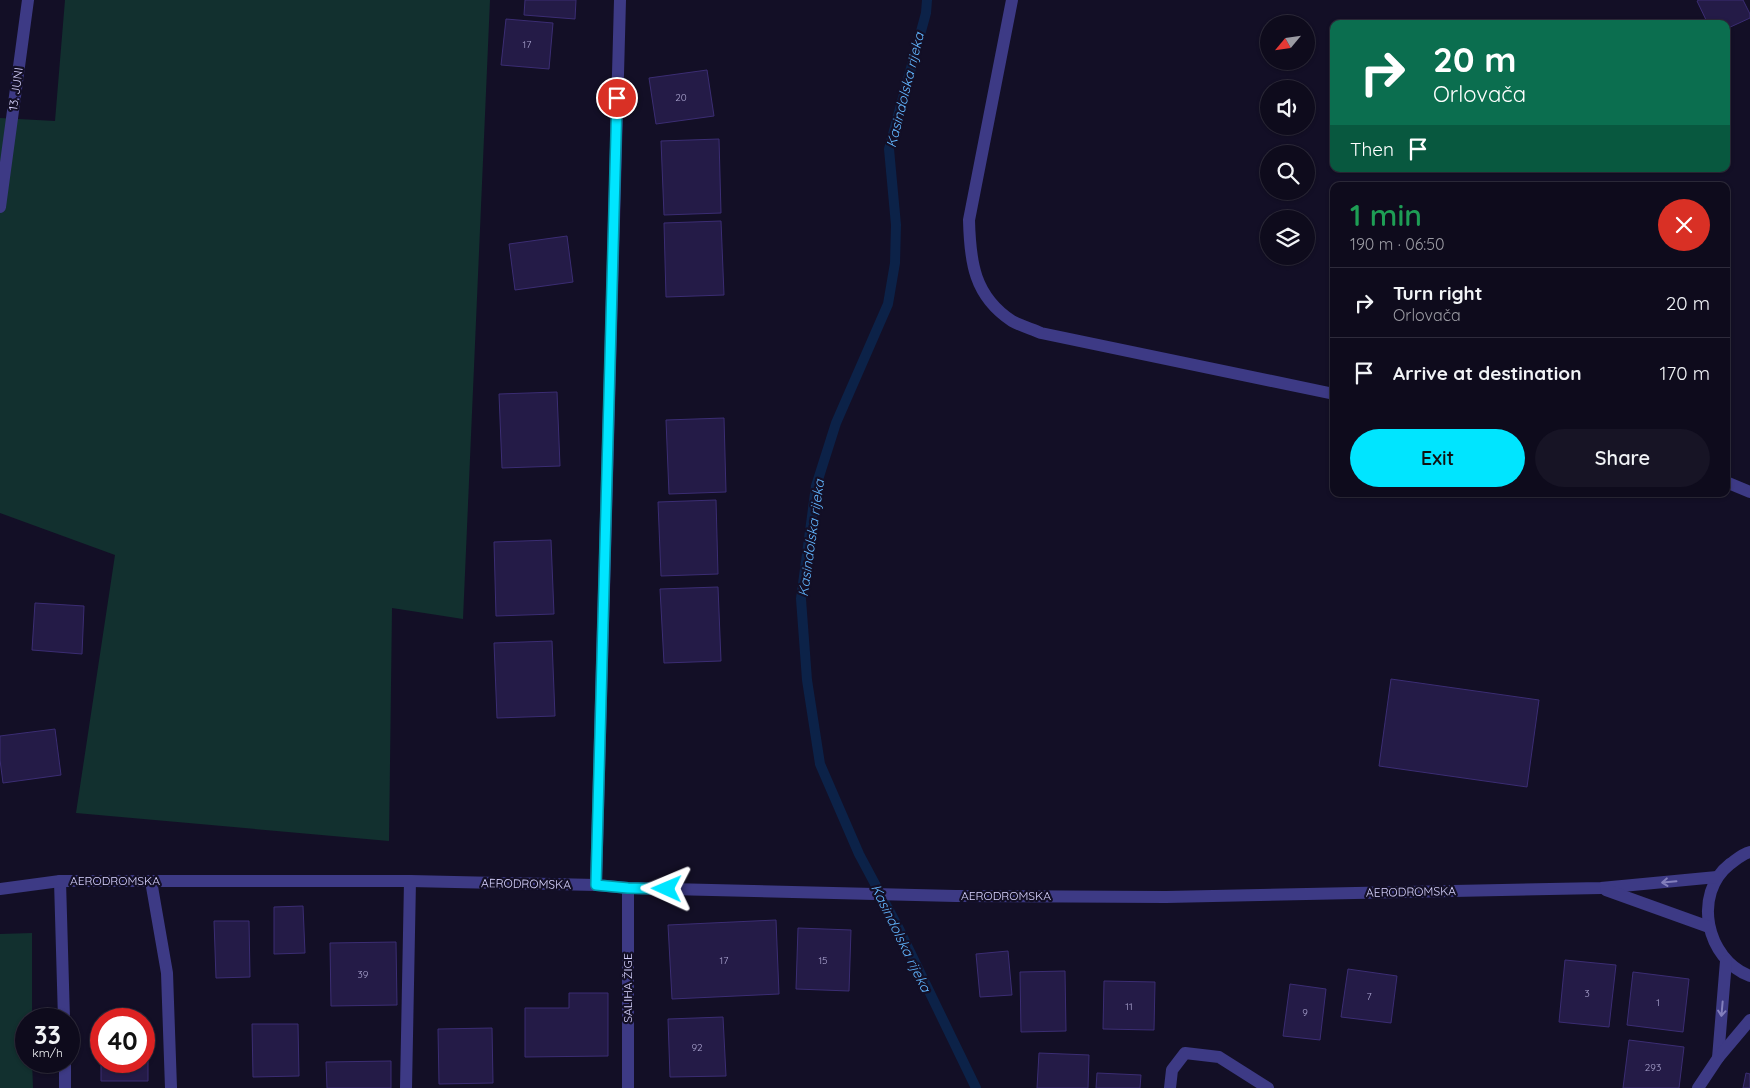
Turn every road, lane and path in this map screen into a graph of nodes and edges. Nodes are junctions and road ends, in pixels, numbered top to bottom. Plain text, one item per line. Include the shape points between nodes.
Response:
1 (28, 0) edge
2 (620, 0) edge
3 (1012, 0) edge
4 (0, 207) edge
5 (1330, 393) edge
6 (1730, 484) edge
7 (1750, 492) edge
8 (1750, 852) edge
9 (1717, 877) junction
10 (60, 881) junction
11 (151, 881) junction
12 (410, 881) junction
13 (596, 885) junction
14 (628, 888) junction
15 (1601, 888) junction
16 (0, 889) edge
17 (1709, 927) junction
18 (1726, 961) junction
19 (1750, 976) edge
20 (64, 1008) edge
21 (1750, 1020) edge
22 (1718, 1058) junction
23 (65, 1073) edge
24 (65, 1088) edge
25 (171, 1088) edge
26 (406, 1088) edge
27 (628, 1088) edge
28 (1170, 1088) edge
29 (1268, 1088) edge
30 (1698, 1088) edge

1 - 4 street, 13. JUNI
2 - 13 street
3 - 5 street via 969,220 970,252 978,282 991,303 1013,322 1041,333
6 - 7 street
8 - 9 street
9 -> 15 street, AERODROMSKA
9 - 17 street via 1708,908
10 - 11 street, AERODROMSKA
10 - 16 street, AERODROMSKA
10 - 20 street, AERODROMSKA
11 - 12 street, AERODROMSKA
11 - 25 street via 167,973
12 - 13 street, AERODROMSKA
12 - 26 street
13 - 14 street, AERODROMSKA
14 - 15 street, AERODROMSKA via 956,896 1166,897
14 - 27 street, SALIHA ŽIGE
15 - 17 street, AERODROMSKA
17 - 18 street via 1715,945
18 - 19 street
18 -> 22 street
21 - 22 street
22 - 30 street
23 - 24 street
28 - 29 street via 1172,1070 1185,1053 1219,1057

